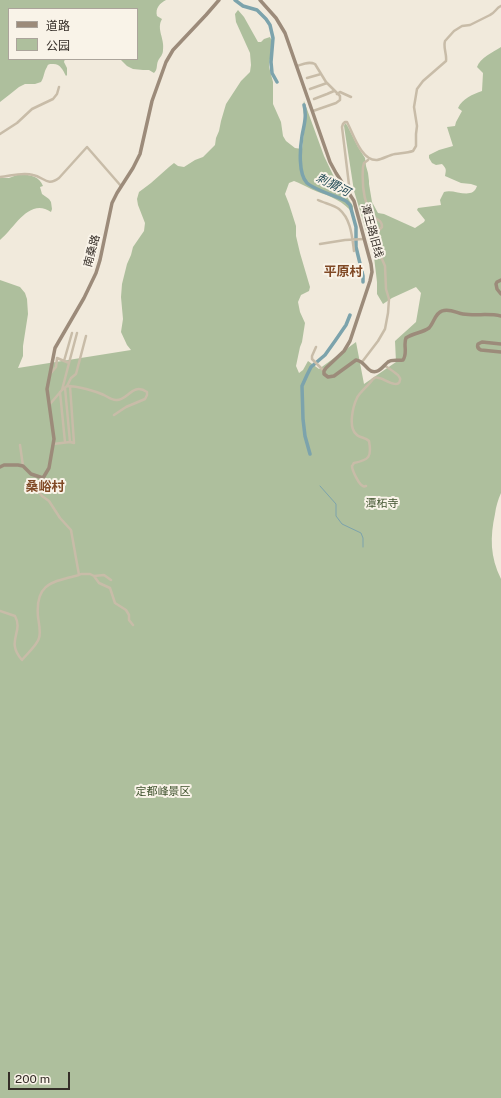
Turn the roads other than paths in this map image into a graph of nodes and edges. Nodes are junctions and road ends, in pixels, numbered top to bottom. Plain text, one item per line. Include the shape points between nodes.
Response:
1 (219, 0) edge
2 (260, 0) edge
3 (501, 6) edge
4 (297, 66) junction
5 (321, 74) junction
6 (307, 78) dead end
7 (327, 83) junction
8 (59, 87) dead end
9 (310, 89) dead end
10 (334, 91) junction
11 (337, 94) junction
12 (351, 97) dead end
13 (314, 99) dead end
14 (313, 111) junction
15 (0, 134) edge
16 (368, 160) dead end
17 (0, 177) edge
18 (121, 186) junction
19 (350, 194) junction
20 (318, 200) dead end
21 (364, 239) junction
22 (353, 240) junction
23 (320, 244) dead end
24 (354, 251) dead end
25 (501, 280) edge
26 (501, 294) edge
27 (501, 316) edge
28 (72, 333) dead end
29 (77, 333) dead end
30 (86, 336) dead end
31 (501, 344) edge
32 (316, 347) dead end
33 (501, 352) edge
34 (64, 361) junction
35 (362, 362) junction
36 (69, 363) junction
37 (385, 366) junction
38 (323, 370) dead end
39 (50, 375) junction
40 (68, 386) junction
41 (61, 391) junction
42 (50, 404) junction
43 (114, 415) dead end
44 (65, 442) junction
45 (70, 442) junction
46 (53, 444) junction
47 (20, 445) dead end
48 (23, 466) junction
49 (0, 467) edge
50 (43, 478) junction
51 (366, 486) dead end
52 (79, 575) junction
53 (94, 576) junction
54 (111, 580) dead end
55 (0, 611) edge
56 (133, 625) dead end

1 - 18 main road, 南桑路 via 173,50 166,62 152,101 140,154
2 - 4 main road, 潭王路旧线 via 281,25
3 - 19 street via 493,14 458,28 444,41 446,61 417,89 414,107 417,126 416,146 413,151 377,160 371,158 358,146 348,124 343,124
4 - 5 street via 312,62
4 - 14 main road, 潭王路旧线
5 - 6 street
5 - 7 street
7 - 9 street
7 - 10 street
8 - 15 street via 52,99 32,110
10 - 11 street
10 - 13 street
11 - 12 street via 340,92
11 - 14 street via 341,98 336,102
14 - 19 main road, 潭王路旧线 via 332,167
16 - 35 street via 363,166 364,195 372,215 382,224 381,230 377,232 389,299 385,329
17 - 18 street via 24,174 34,175 46,182 55,181 87,147
18 - 39 main road, 南桑路 via 112,203 100,260 90,287 57,344
19 - 21 main road, 潭王路旧线
20 - 22 street via 339,209 349,221
21 - 22 street
21 - 35 main road, 潭王路旧线 via 371,264 370,281 350,341 324,372 326,376 332,376 354,361
22 - 23 street
22 - 24 street
25 - 26 main road via 496,284
27 - 37 main road via 465,315 451,310 442,311 428,328 406,338 406,354 403,360 390,361
28 - 34 street
29 - 36 street
30 - 40 street via 76,374
31 - 33 main road via 482,342 478,346 481,350
32 - 38 street via 312,359
34 - 36 street
34 - 39 street via 56,358 56,367
35 - 37 main road via 372,371
36 - 41 street
37 - 51 street via 400,377 400,383 394,384 375,377 372,379 357,398 352,416 352,429 355,434 369,441 368,458 352,466 358,481 362,486
39 - 42 main road, 南桑路 via 47,389
40 - 41 street
40 - 43 street via 99,393 115,400 121,399 133,390 147,392 145,399
40 - 45 street
40 - 45 street via 74,443
41 - 42 street
41 - 44 street
42 - 46 main road, 南桑路
44 - 45 street
44 - 46 street
46 - 50 main road, 南桑路 via 50,468
47 - 48 street
48 - 49 main road
48 - 50 main road via 32,474
50 - 52 street via 39,492 49,500 71,530
52 - 53 street
52 - 55 street via 48,584 43,588 38,608 39,640 22,660 15,649 14,641 17,619
53 - 54 street via 104,575
53 - 56 street via 99,583 110,588 115,603 126,610

